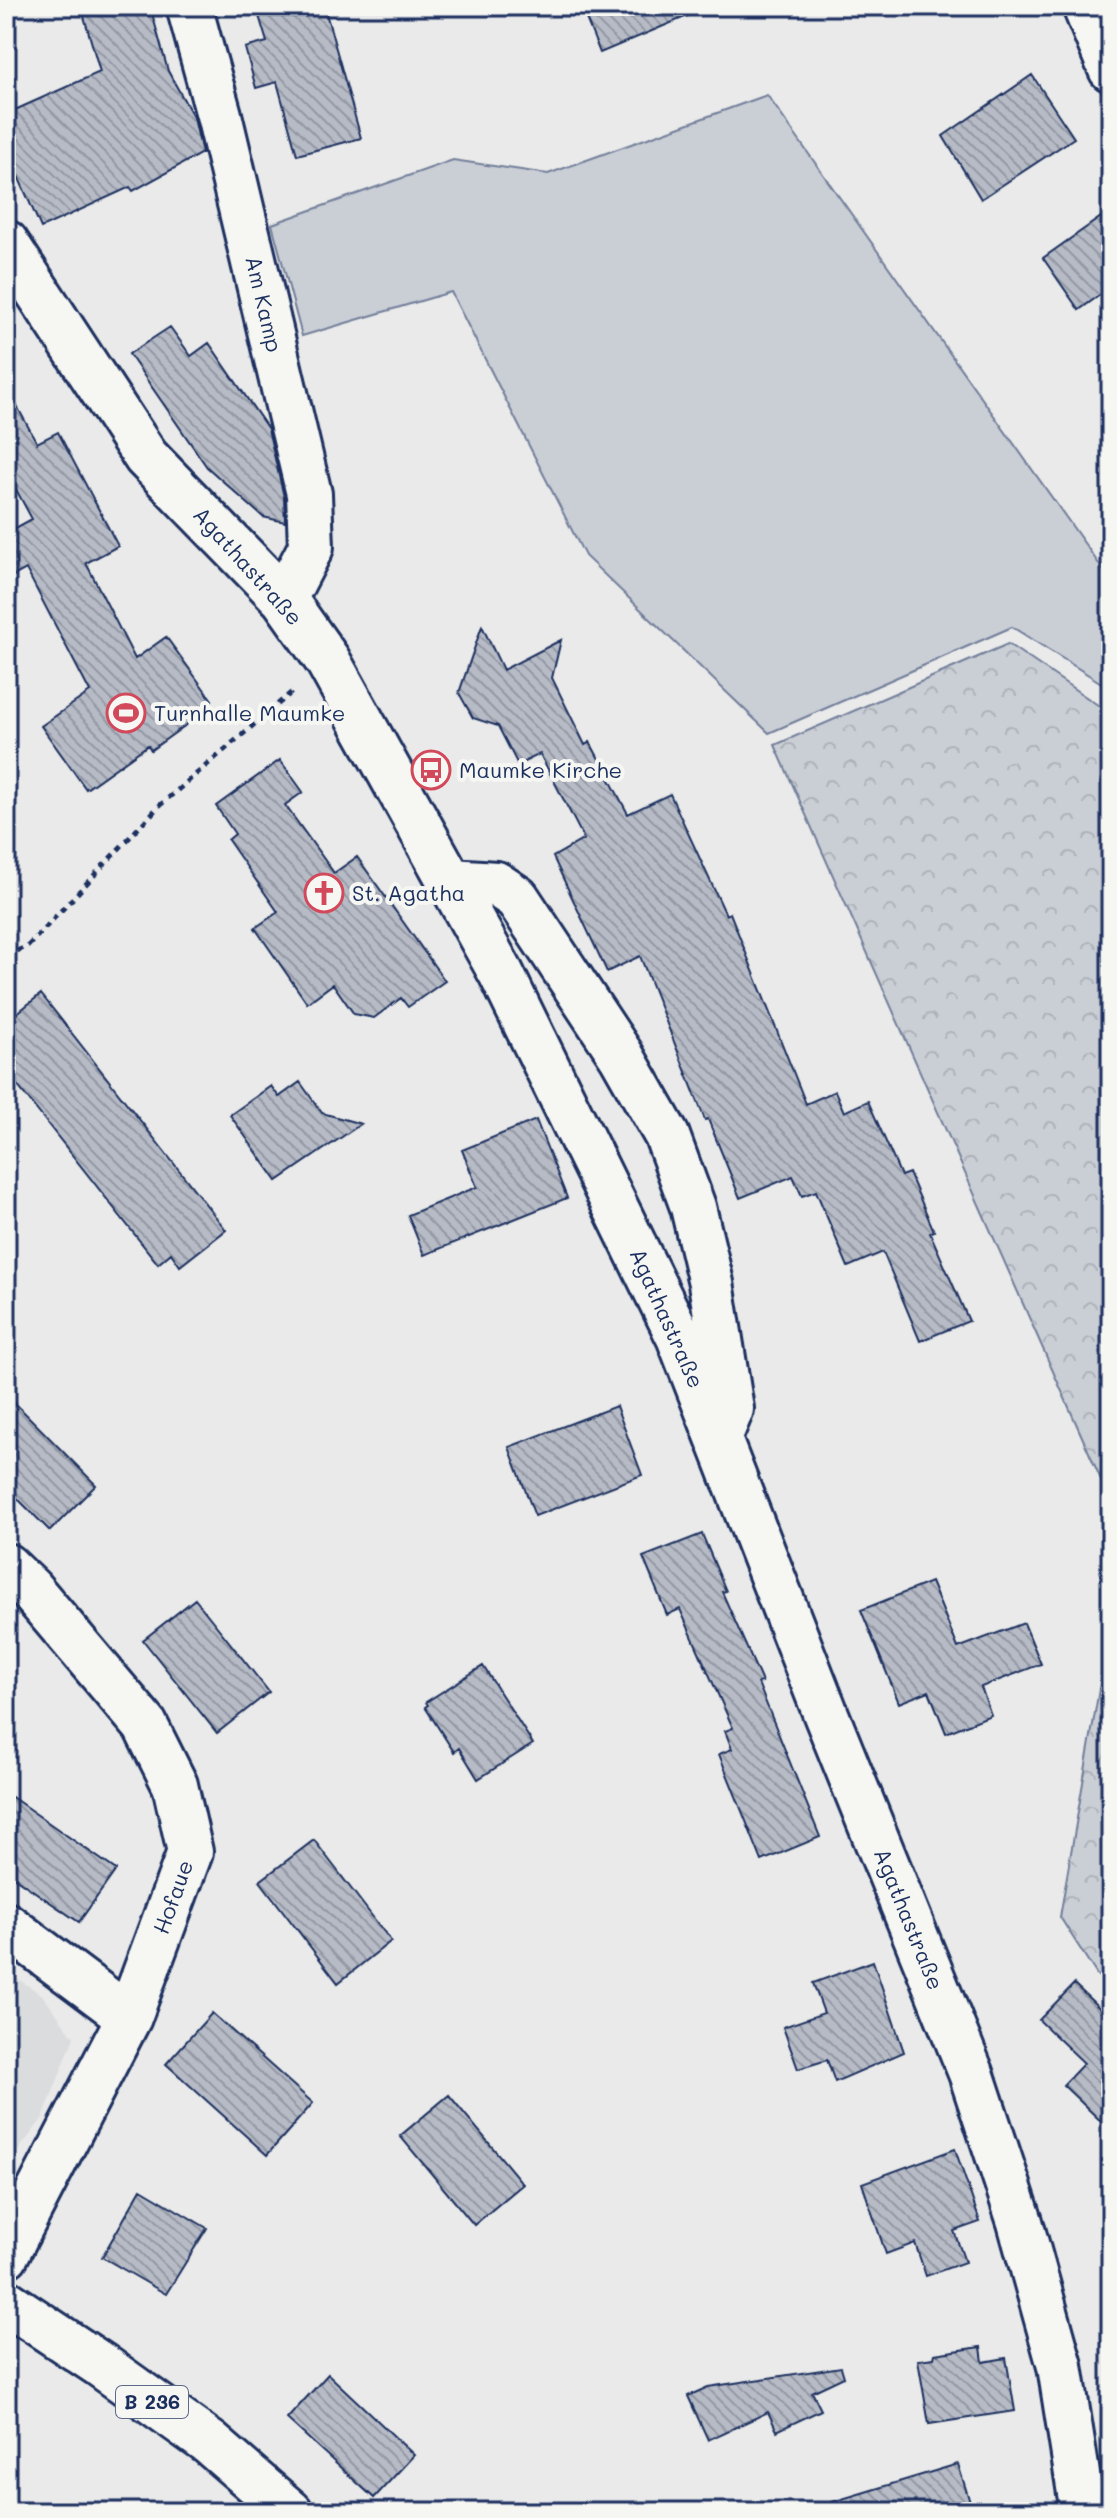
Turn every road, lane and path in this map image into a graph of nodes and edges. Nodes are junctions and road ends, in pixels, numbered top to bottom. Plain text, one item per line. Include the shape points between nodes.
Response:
1 (189, 6) edge
2 (1085, 6) edge
3 (1111, 69) edge
4 (6, 243) edge
5 (284, 599) junction
6 (328, 661) junction
7 (451, 881) junction
8 (6, 956) edge
9 (719, 1439) junction
10 (6, 1566) edge
11 (6, 1925) edge
12 (129, 2017) junction
13 (6, 2255) edge
14 (6, 2302) edge
15 (290, 2512) edge
16 (1083, 2512) edge

1 - 5 street, Am Kamp via 309,494 311,547
2 - 3 street
4 - 5 street, Agathastraße via 146,457
5 - 6 street, Agathastraße
6 - 7 street, Agathastraße
6 - 8 path via 159,806 28,946
7 - 9 street, Agathastraße via 679,1337
7 - 9 street via 496,884 517,898 621,1055 667,1136 693,1207 726,1367 731,1409
9 - 16 street, Agathastraße via 971,2073 1060,2366
10 - 12 street, Hofaue via 145,1725 175,1785 190,1852
11 - 12 street
12 - 13 street, Hofaue
14 - 15 street, B 236 via 210,2443

